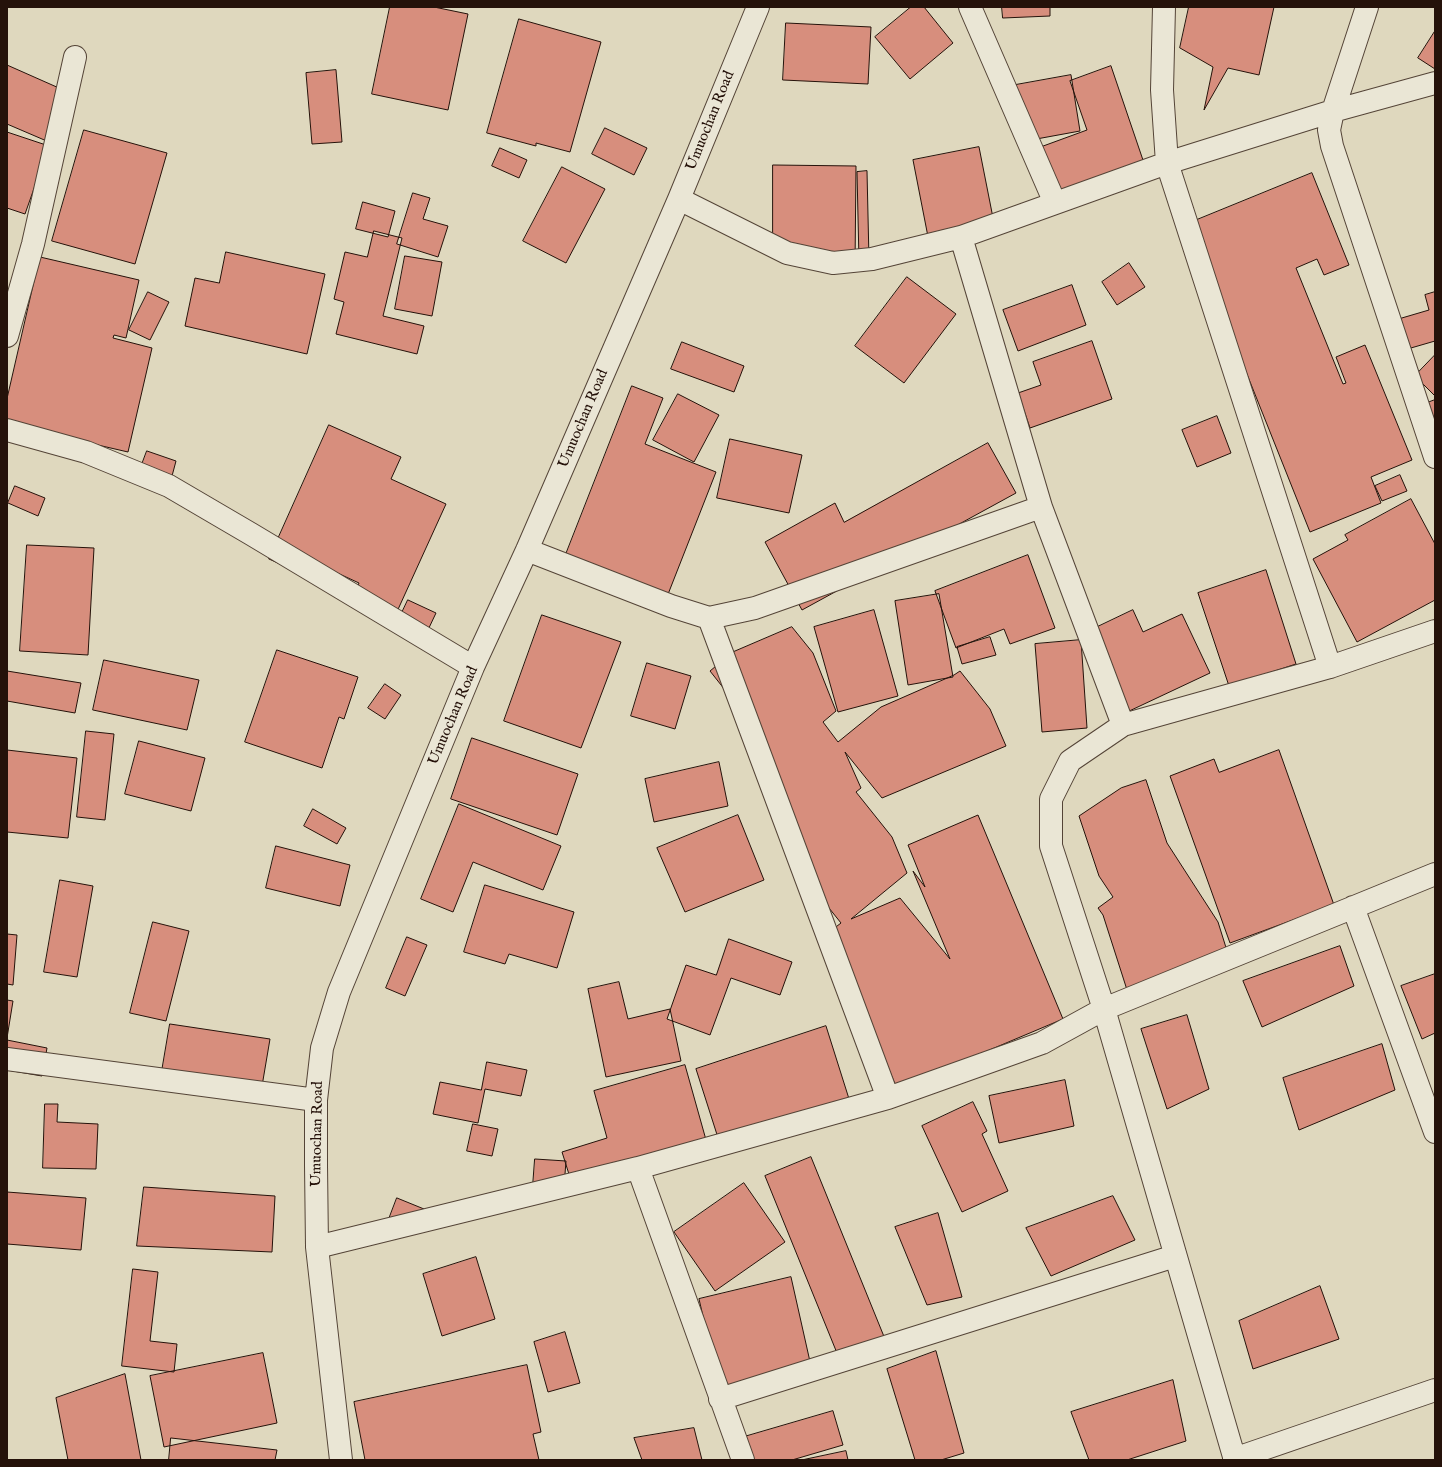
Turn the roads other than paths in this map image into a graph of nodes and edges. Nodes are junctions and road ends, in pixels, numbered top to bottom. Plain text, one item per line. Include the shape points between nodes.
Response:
1 (758, 7) edge
2 (970, 7) edge
3 (1164, 7) edge
4 (1366, 7) edge
5 (75, 57) dead end
6 (1435, 83) edge
7 (1333, 111) junction
8 (1166, 163) junction
9 (678, 199) junction
10 (1055, 203) junction
11 (961, 237) junction
12 (7, 336) edge
13 (7, 430) edge
14 (1435, 457) edge
15 (1042, 507) junction
16 (527, 550) junction
17 (709, 618) junction
18 (1435, 631) edge
19 (1330, 667) junction
20 (473, 668) junction
21 (1123, 725) junction
22 (1435, 874) edge
23 (1352, 907) junction
24 (1104, 1009) junction
25 (7, 1059) edge
26 (888, 1098) junction
27 (316, 1100) junction
28 (1435, 1132) edge
29 (638, 1168) junction
30 (317, 1247) junction
31 (1175, 1256) junction
32 (1435, 1390) edge
33 (720, 1399) junction
34 (1234, 1459) edge
35 (341, 1460) edge
36 (743, 1460) edge

1 - 9 street, Umuochan Road
2 - 10 street
3 - 8 street via 1162,90
4 - 7 street
5 - 12 street via 33,244
6 - 7 street
7 - 8 street
7 - 14 street via 1329,130 1332,146
8 - 10 street
8 - 19 street
9 - 11 street via 787,253 833,263 872,259
9 - 16 street, Umuochan Road
10 - 11 street
11 - 15 street
13 - 20 street via 86,452 169,486
15 - 17 street via 755,608
15 - 21 street
16 - 17 street via 671,606
16 - 20 street, Umuochan Road
17 - 26 street
18 - 19 street
19 - 21 street
20 - 27 street, Umuochan Road via 339,992 322,1048
21 - 24 street via 1070,761 1051,799 1051,846
22 - 23 street
23 - 24 street
23 - 28 street
24 - 26 street via 1042,1043
24 - 31 street
25 - 27 street
26 - 29 street
27 - 30 street, Umuochan Road
29 - 30 street
29 - 33 street
30 - 35 street, Umuochan Road
31 - 33 street
31 - 34 street
32 - 34 street
33 - 36 street

